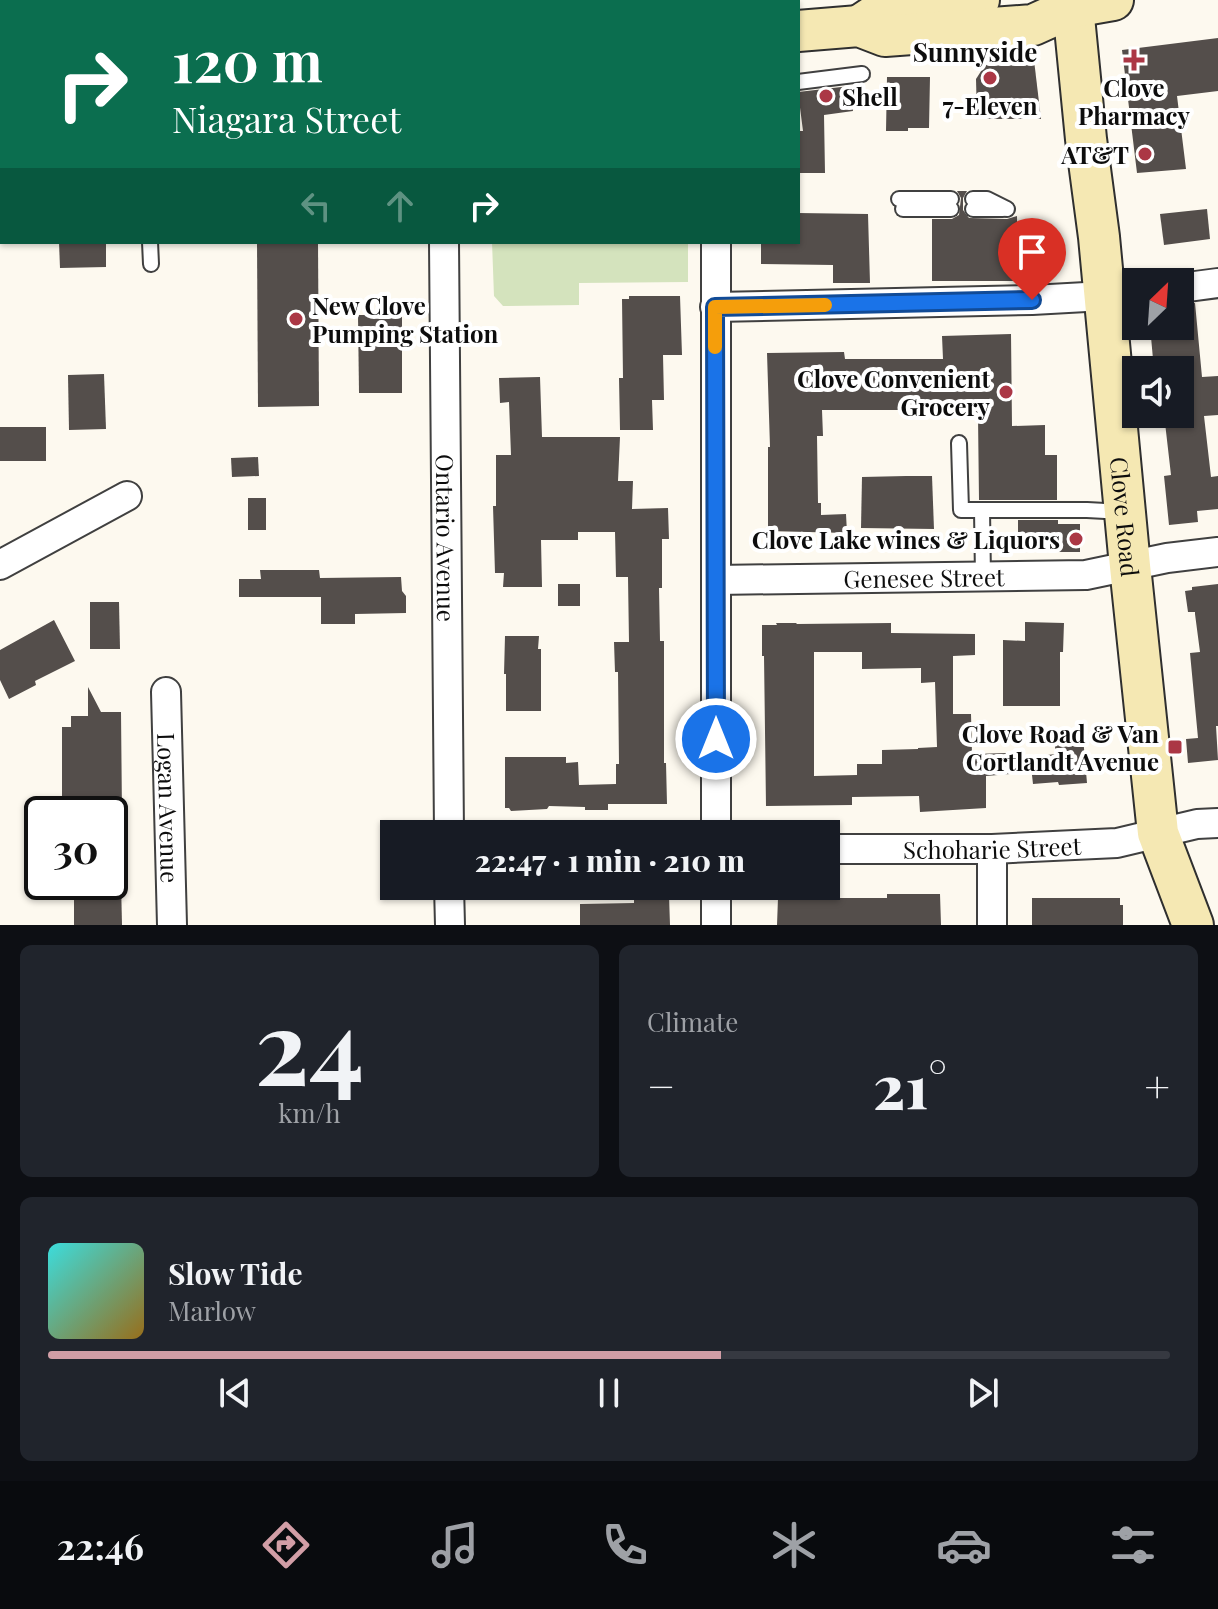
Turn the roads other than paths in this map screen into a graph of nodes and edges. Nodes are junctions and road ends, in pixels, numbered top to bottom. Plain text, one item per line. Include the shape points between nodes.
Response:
1 (979, 0) edge
2 (1113, 0) edge
3 (1064, 2) edge
4 (859, 26) junction
5 (800, 31) edge
6 (862, 74) dead end
7 (800, 82) edge
8 (899, 204) dead end
9 (951, 204) dead end
10 (973, 204) dead end
11 (1007, 209) dead end
12 (150, 244) edge
13 (444, 244) edge
14 (716, 244) edge
15 (151, 264) dead end
16 (1218, 283) edge
17 (1194, 286) edge
18 (1120, 294) edge
19 (715, 307) junction
20 (959, 443) dead end
21 (127, 496) dead end
22 (982, 510) junction
23 (1125, 512) junction
24 (1218, 552) edge
25 (0, 565) edge
26 (1130, 566) junction
27 (983, 577) junction
28 (716, 580) junction
29 (166, 692) dead end
30 (449, 820) edge
31 (716, 820) edge
32 (1218, 823) edge
33 (1158, 833) junction
34 (840, 849) edge
35 (992, 849) junction
36 (449, 900) edge
37 (716, 900) edge
38 (172, 925) edge
39 (450, 925) edge
40 (716, 925) edge
41 (992, 925) edge
42 (1193, 925) edge

1 - 4 main road via 886,8
2 - 3 main road
3 - 4 main road via 1033,25 885,36
3 - 18 main road, Clove Road
4 - 5 main road
6 - 7 lane
8 - 9 lane
10 - 11 lane via 987,199
12 - 15 lane
13 - 30 street, Ontario Avenue
14 - 19 street
16 - 17 street
18 - 19 street
18 - 23 main road, Clove Road
19 - 28 street
20 - 22 lane via 961,510
21 - 25 street
22 - 23 lane
22 - 27 lane
23 - 26 main road, Clove Road
24 - 26 street, Genesee Street
26 - 27 street, Genesee Street via 1086,575
26 - 33 main road, Clove Road
27 - 28 street, Genesee Street
28 - 31 street
29 - 38 street, Logan Avenue
32 - 33 street, Schoharie Street
33 - 35 street, Schoharie Street via 1117,843
33 - 42 main road, Clove Road
34 - 35 street, Schoharie Street
35 - 41 street
36 - 39 street
37 - 40 street

